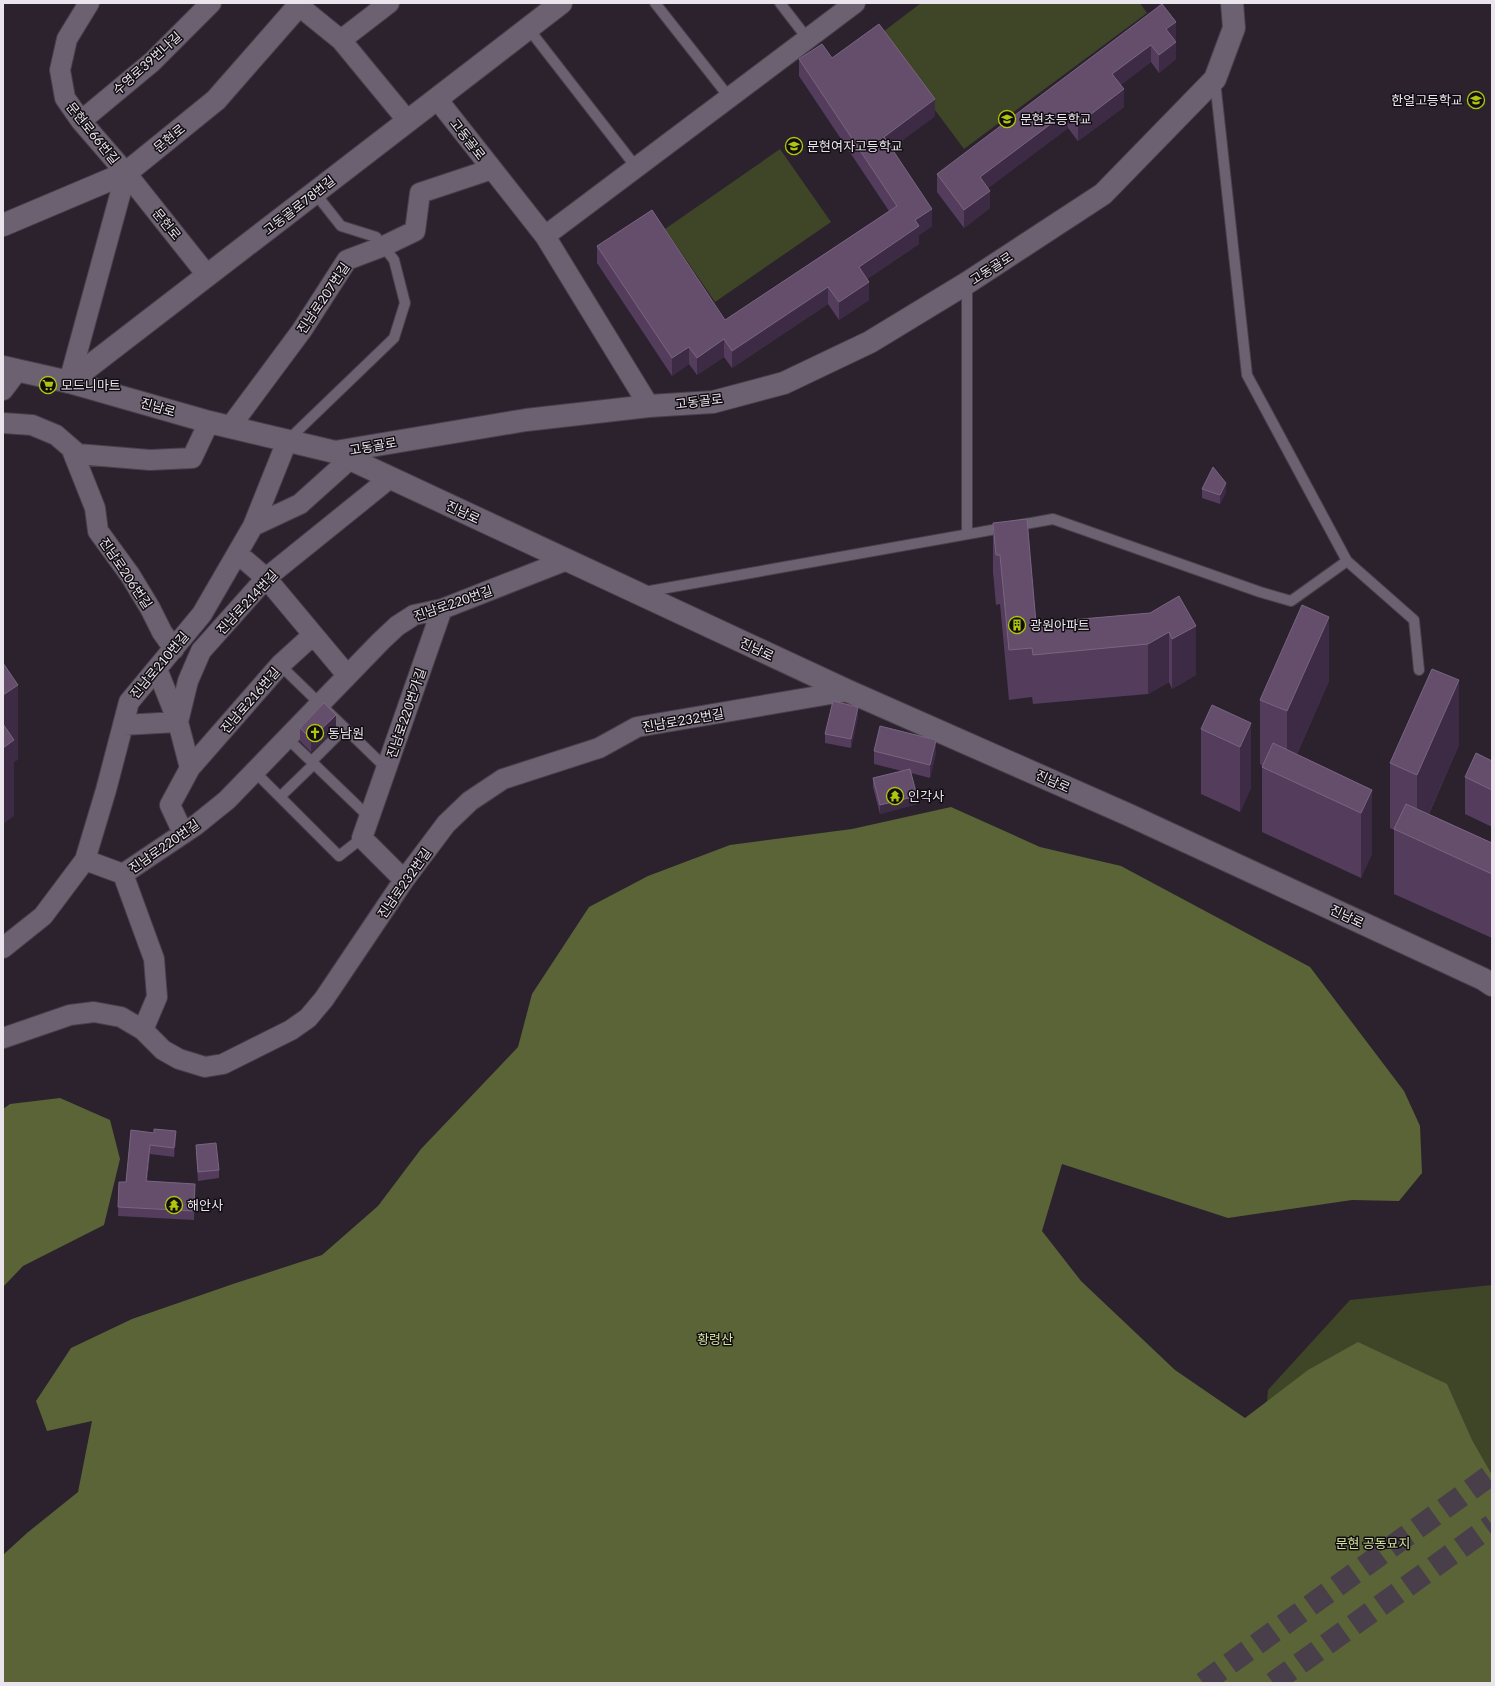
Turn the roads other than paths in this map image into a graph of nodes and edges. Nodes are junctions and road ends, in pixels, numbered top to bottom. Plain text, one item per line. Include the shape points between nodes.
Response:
1 (88, 3) edge
2 (211, 3) edge
3 (388, 3) edge
4 (561, 3) edge
5 (655, 3) edge
6 (780, 3) edge
7 (854, 3) edge
8 (1232, 3) edge
9 (300, 5) edge
10 (528, 28) junction
11 (807, 38) junction
12 (341, 40) junction
13 (1215, 79) junction
14 (729, 97) junction
15 (436, 99) junction
16 (81, 121) junction
17 (406, 122) junction
18 (636, 167) junction
19 (492, 169) junction
20 (126, 173) junction
21 (315, 193) junction
22 (3, 225) edge
23 (545, 236) junction
24 (384, 246) junction
25 (207, 275) junction
26 (967, 283) junction
27 (10, 369) edge
28 (69, 382) junction
29 (3, 390) edge
30 (649, 406) junction
31 (209, 422) junction
32 (3, 423) edge
33 (230, 427) junction
34 (287, 441) junction
35 (72, 450) junction
36 (342, 456) junction
37 (390, 478) junction
38 (253, 526) junction
39 (967, 534) junction
40 (238, 554) junction
41 (567, 560) junction
42 (1347, 561) junction
43 (266, 578) junction
44 (637, 593) junction
45 (442, 609) junction
46 (313, 635) junction
47 (174, 649) junction
48 (280, 665) junction
49 (157, 669) junction
50 (1419, 670) dead end
51 (347, 676) junction
52 (848, 691) junction
53 (320, 704) junction
54 (178, 722) junction
55 (123, 725) junction
56 (344, 728) junction
57 (287, 738) junction
58 (313, 762) junction
59 (190, 768) junction
60 (386, 768) junction
61 (255, 772) junction
62 (281, 796) junction
63 (369, 817) junction
64 (184, 833) junction
65 (362, 838) junction
66 (86, 860) junction
67 (124, 874) junction
68 (404, 880) junction
69 (3, 948) edge
70 (1492, 985) edge
71 (143, 1030) junction
72 (3, 1038) edge

1 - 16 street, 문현로66번길 via 67,39 60,70 65,98
2 - 16 street, 수영로39번나길 via 152,62
3 - 12 street
4 - 10 street, 고동골로78번길
5 - 14 lane
6 - 11 lane
7 - 11 street
8 - 13 street, 고동골로 via 1234,28
9 - 12 street
9 - 20 street, 문현로 via 216,100
10 - 15 street, 고동골로78번길
10 - 18 lane
11 - 14 street
12 - 17 street
13 - 26 street, 고동골로 via 1103,194
13 - 42 lane via 1247,375
14 - 18 street
15 - 17 street, 고동골로78번길
15 - 19 street, 고동골로
16 - 20 street, 문현로66번길
17 - 21 street, 고동골로78번길
18 - 23 street
19 - 23 street, 고동골로
19 - 24 street, 진남로207번길 via 420,193 415,231
20 - 22 street, 문현로
20 - 25 street, 문헌로
20 - 28 street
21 - 24 lane via 341,226 376,236
21 - 25 street, 고동골로78번길
23 - 30 street, 고동골로
24 - 33 street, 진남로207번길 via 347,260 302,330
24 - 34 lane via 394,260 405,303 394,338
25 - 28 street, 고동골로78번길
26 - 30 street, 고동골로 via 870,342 784,383 714,402
26 - 39 lane
27 - 28 street, 진남로
27 - 29 street
28 - 31 street, 진남로
30 - 36 street, 고동골로 via 526,420
31 - 33 street, 진남로
31 - 35 street, 진남로206번길 via 192,458 150,460 78,454
32 - 35 street, 진남로206번길 via 32,426 56,435
33 - 34 street, 진남로
34 - 36 street, 진남로
34 - 38 street, 진남로210번길
35 - 47 street, 진남로206번길 via 96,508 98,531 130,575
36 - 37 street, 진남로
36 - 38 street via 300,504
37 - 41 street, 진남로
37 - 43 street, 진남로214번길
38 - 40 street, 진남로210번길
39 - 42 lane via 1053,519 1291,601
39 - 44 lane
40 - 43 street
40 - 47 street, 진남로210번길 via 202,614
41 - 44 street, 진남로
41 - 45 street, 진남로220번길
42 - 50 lane via 1414,620
43 - 46 street
43 - 54 street, 진남로214번길 via 201,651 188,682
44 - 52 street, 진남로
45 - 51 street, 진남로220번길 via 414,615 397,626
45 - 60 street, 진남로220번가길
46 - 48 street, 진남로216번길
46 - 51 street
47 - 49 street, 진남로210번길
48 - 53 lane
48 - 59 street, 진남로216번길
49 - 54 street
49 - 55 street, 진남로210번길 via 129,702
51 - 53 street, 진남로220번길
52 - 68 street, 진남로232번길 via 637,727 599,748 503,779 470,800 446,824
52 - 70 street, 진남로 via 1129,815
53 - 56 lane
53 - 57 street, 진남로220번길
54 - 55 street
54 - 59 street
55 - 66 street, 진남로210번길
56 - 58 lane
56 - 60 lane
57 - 58 lane
57 - 61 street, 진남로220번길
58 - 62 lane
58 - 63 lane
59 - 64 street, 진남로216번길 via 170,805
60 - 63 street, 진남로220번가길
61 - 62 lane
61 - 64 street, 진남로220번길 via 227,800
62 - 65 lane via 339,856
63 - 65 street, 진남로220번가길
64 - 67 street, 진남로220번길
65 - 68 street
66 - 67 street
66 - 69 street, 진남로210번길 via 43,916
67 - 71 street, 진남로220번길 via 154,959 157,998
68 - 71 street, 진남로232번길 via 324,999 308,1018 291,1030 223,1064 205,1068 163,1050
71 - 72 street, 진남로232번길 via 121,1017 94,1012 70,1014

